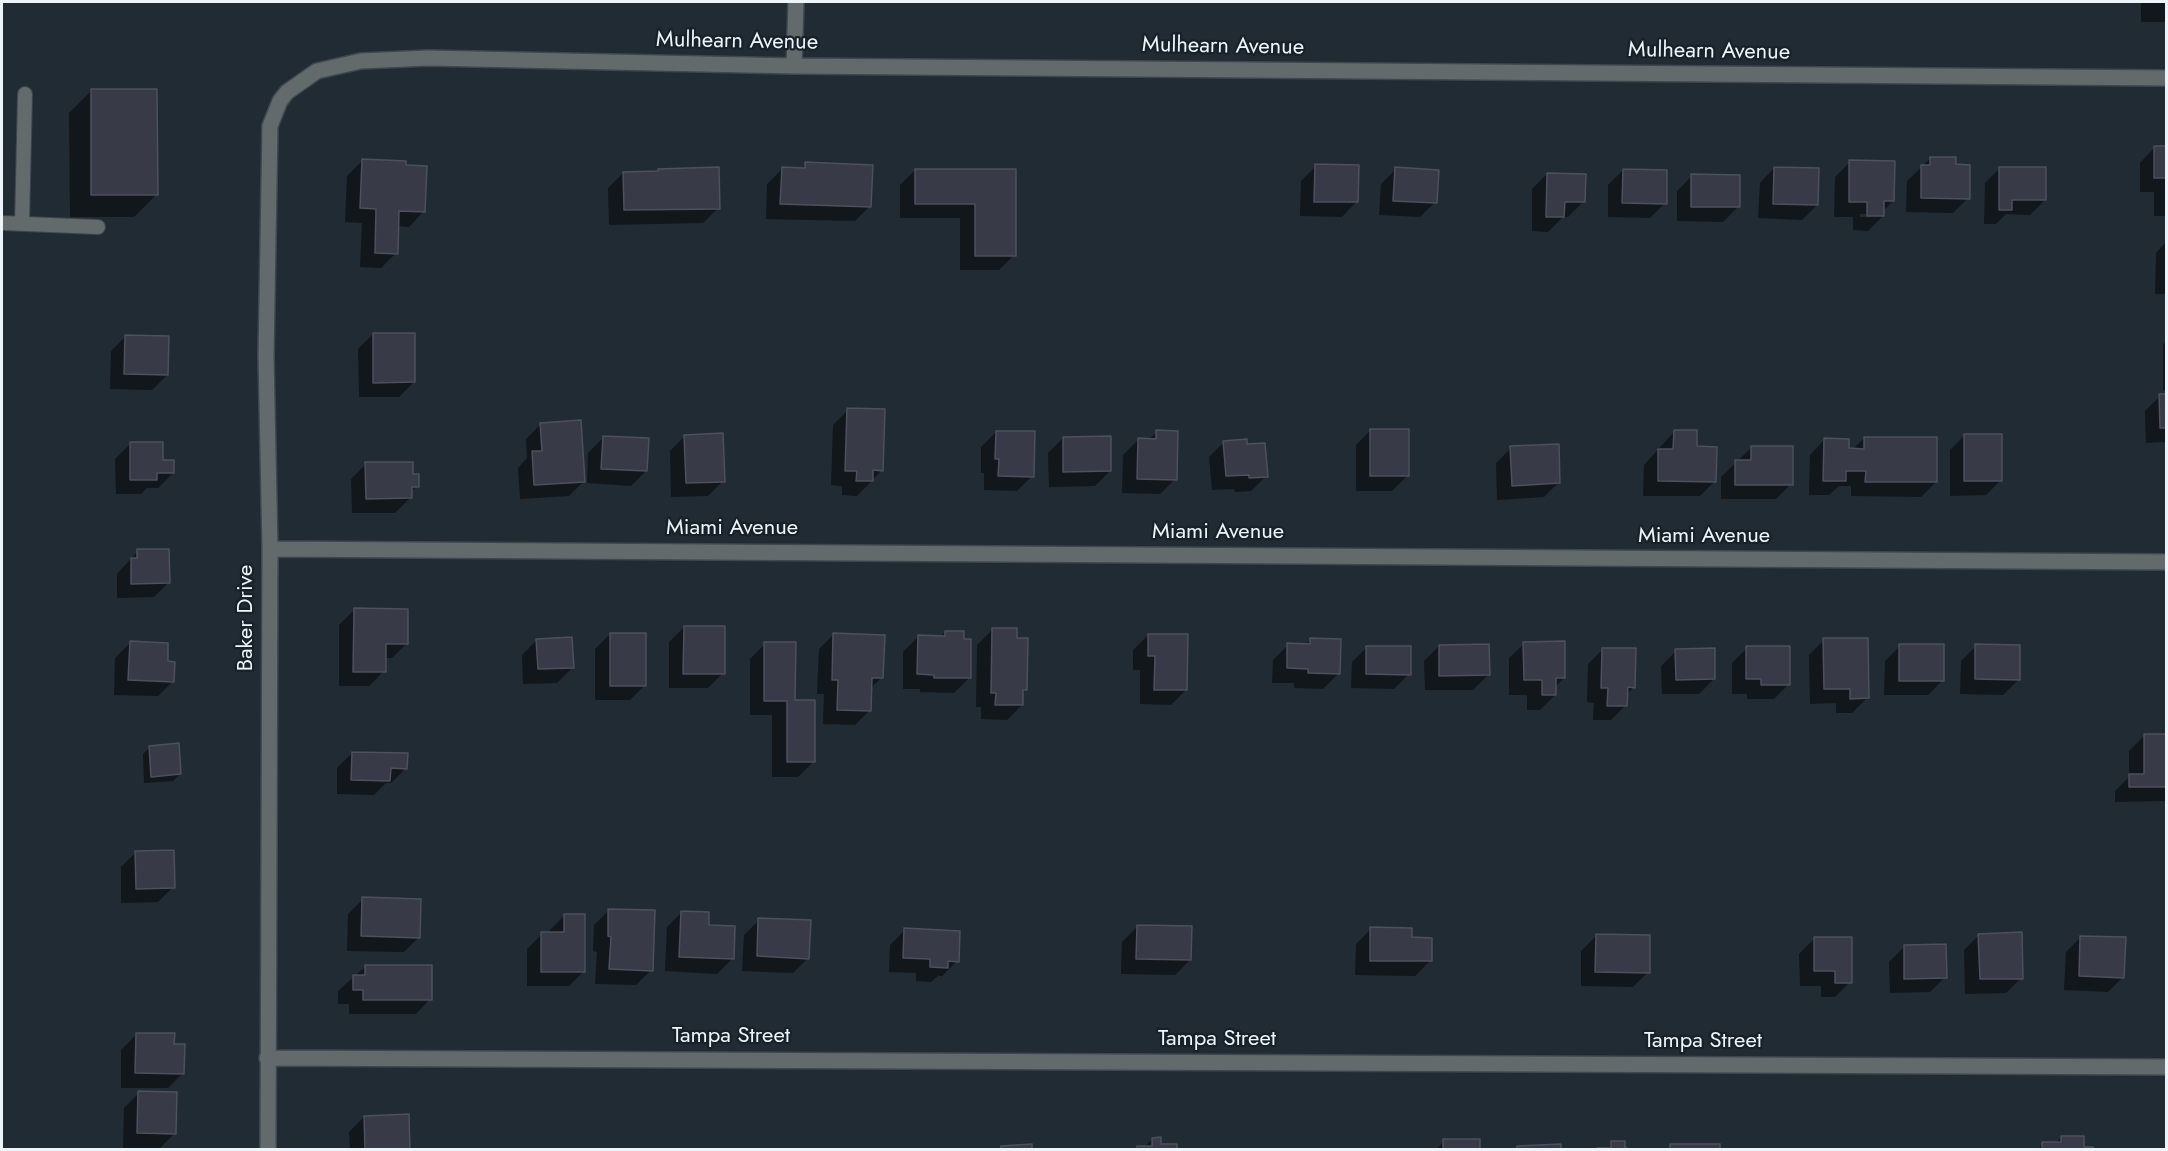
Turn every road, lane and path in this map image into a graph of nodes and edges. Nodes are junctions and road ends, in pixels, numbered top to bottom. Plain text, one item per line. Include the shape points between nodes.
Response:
1 (796, 2) edge
2 (794, 66) junction
3 (2166, 78) edge
4 (287, 92) joint
5 (25, 94) dead end
6 (2, 223) edge
7 (22, 224) junction
8 (98, 228) dead end
9 (270, 549) junction
10 (2166, 562) edge
11 (267, 1058) junction
12 (2166, 1067) edge
13 (268, 1149) edge

1 - 2 street
2 - 3 street, Mulhearn Avenue
2 - 4 street, Mulhearn Avenue via 428,58 361,61 317,71
4 - 9 street, Baker Drive via 270,126 266,356
5 - 7 lane
6 - 7 lane
7 - 8 lane
9 - 10 street, Miami Avenue
9 - 11 street, Baker Drive
11 - 12 street, Tampa Street
11 - 13 street, Baker Drive

